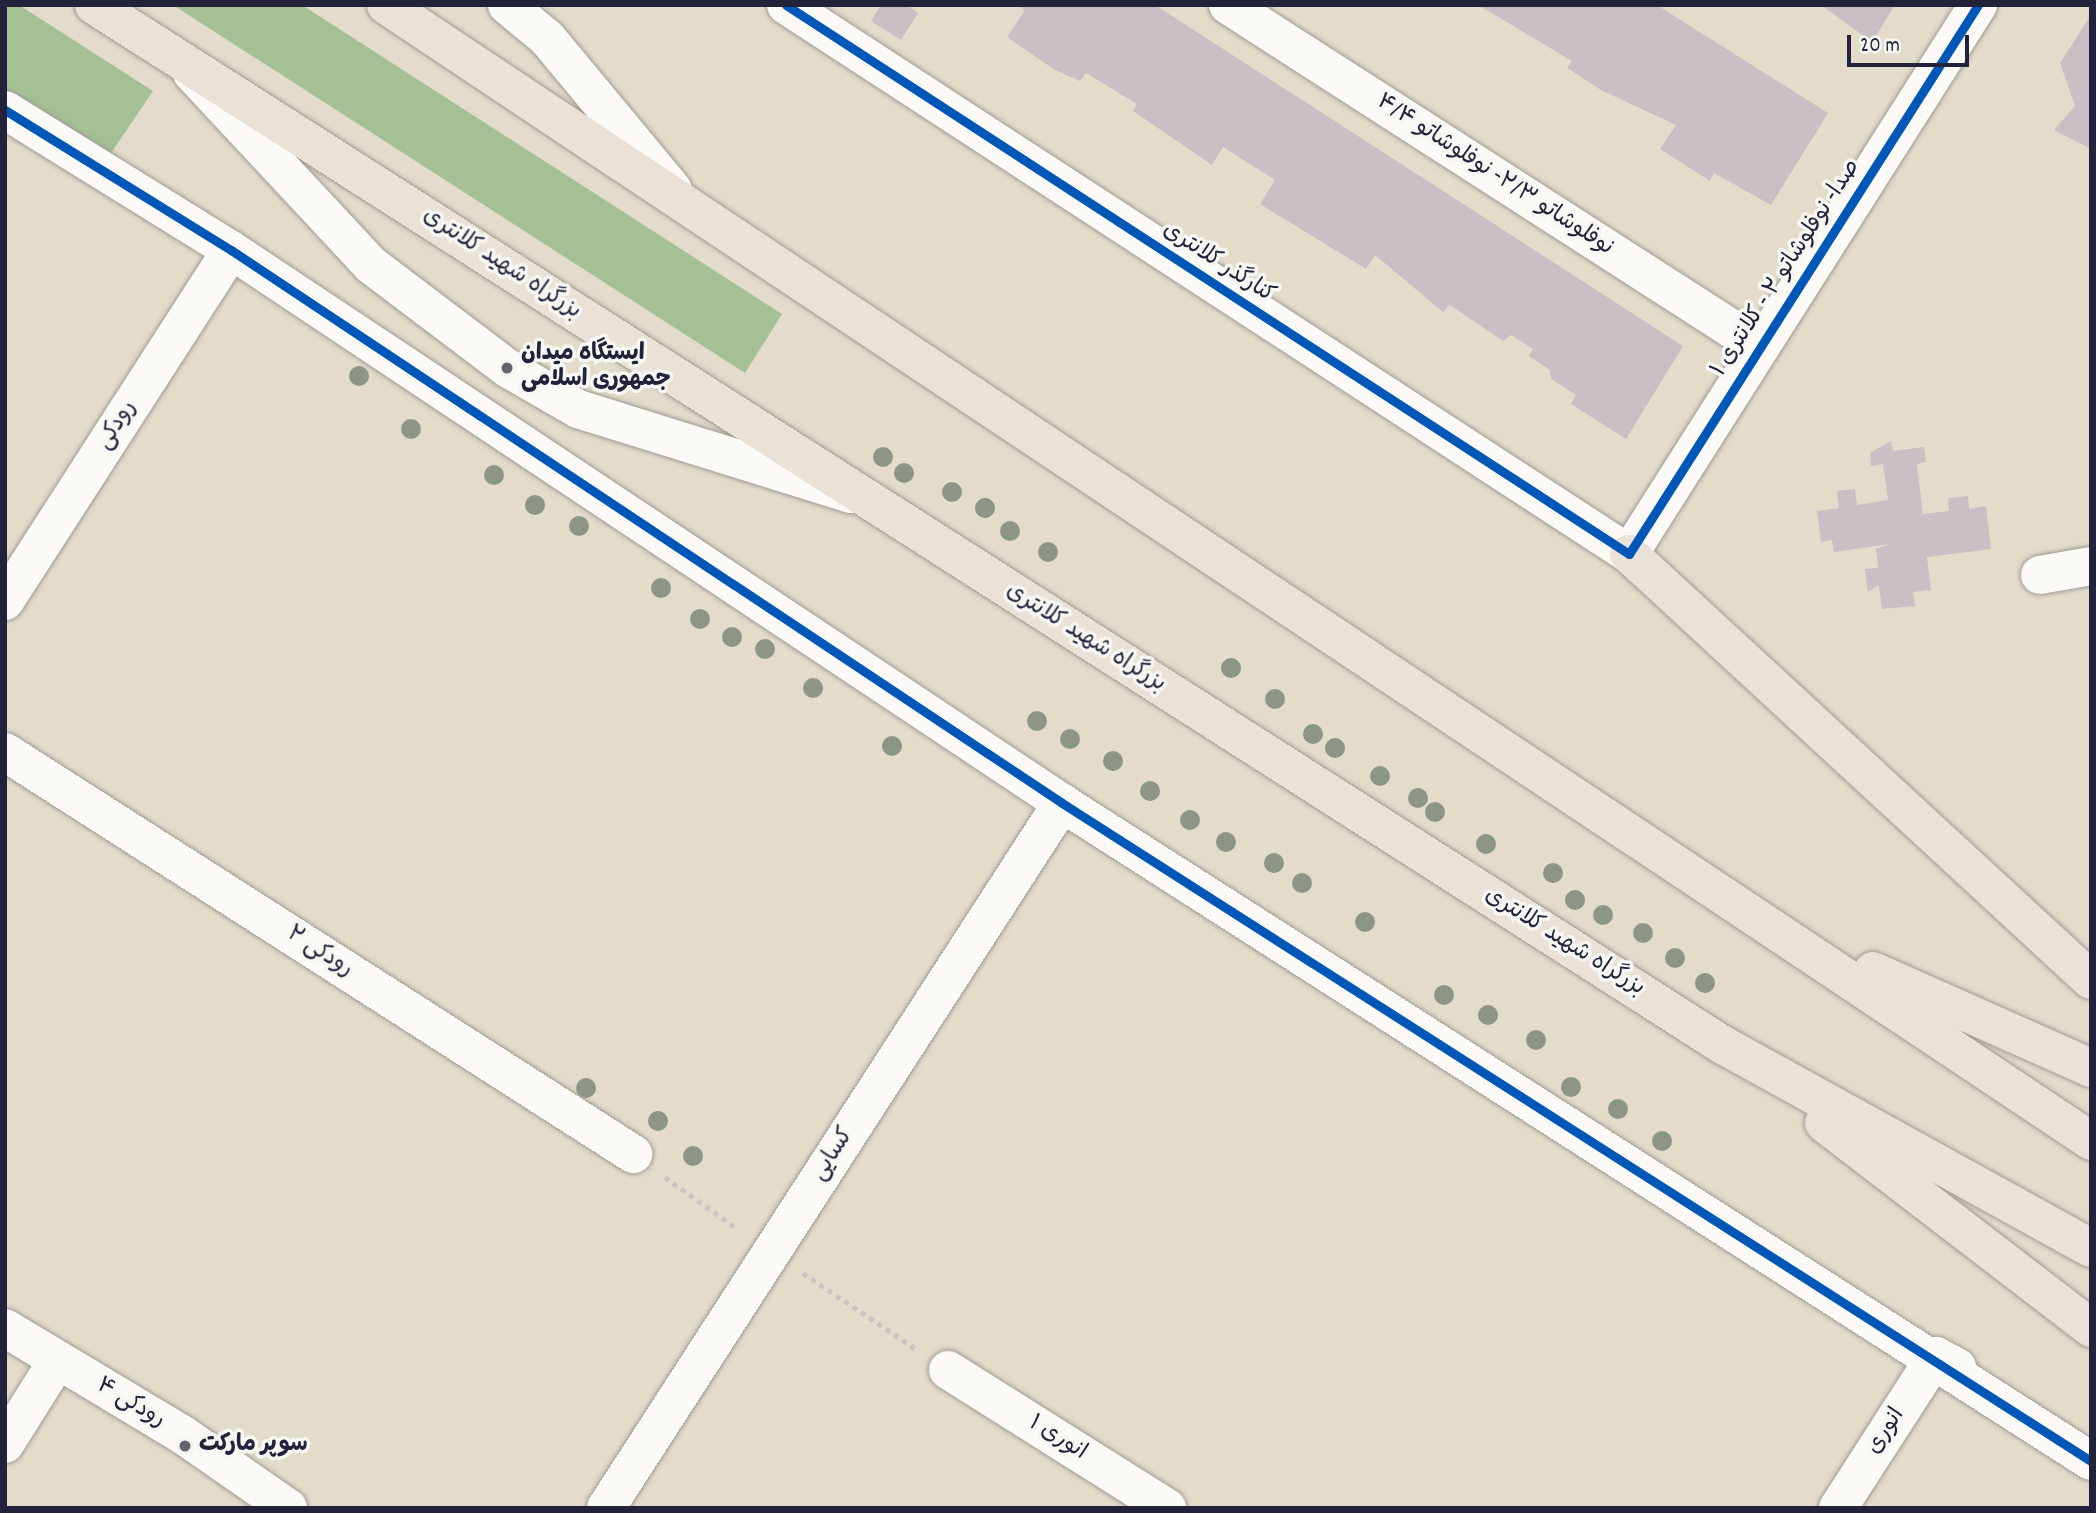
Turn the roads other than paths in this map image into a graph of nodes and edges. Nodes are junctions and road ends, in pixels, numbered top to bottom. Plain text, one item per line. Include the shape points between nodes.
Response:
1 (94, 5) edge
2 (386, 5) edge
3 (507, 5) edge
4 (786, 5) edge
5 (1228, 5) edge
6 (1978, 5) edge
7 (179, 58) junction
8 (5, 110) edge
9 (681, 200) junction
10 (231, 250) junction
11 (1760, 347) junction
12 (867, 499) junction
13 (1629, 554) junction
14 (2091, 566) edge
15 (2040, 575) dead end
16 (5, 601) edge
17 (5, 752) edge
18 (1062, 803) junction
19 (1785, 932) junction
20 (2091, 980) edge
21 (1723, 1045) junction
22 (2091, 1068) edge
23 (2091, 1141) edge
24 (633, 1154) dead end
25 (2091, 1248) edge
26 (5, 1328) edge
27 (2091, 1328) edge
28 (1936, 1356) junction
29 (57, 1361) junction
30 (948, 1370) dead end
31 (2091, 1434) edge
32 (5, 1444) edge
33 (2091, 1461) edge
34 (288, 1508) edge
35 (606, 1508) edge
36 (1167, 1508) edge
37 (1838, 1508) edge

1 - 7 highway, بزرگراه شهید کلانتری
2 - 9 highway
3 - 9 street via 547,38
4 - 13 street, کنارگذر کلانتری
5 - 11 street, نوفلوشاتو ۲/۳- نوفلوشاتو ۴/۴
6 - 11 street, صدا- نوفلوشاتو ۲ - کلانتری ۱
7 - 12 highway, بزرگراه شهید کلانتری
7 - 12 street via 372,265 507,368 578,409
8 - 10 street
9 - 19 highway
10 - 16 street, رودکی
10 - 18 street
11 - 13 street, صدا- نوفلوشاتو ۲ - کلانتری ۱
12 - 21 highway, بزرگراه شهید کلانتری
13 - 20 highway
14 - 15 street
17 - 24 street, رودکی ۲
18 - 28 street
18 - 35 street, کسایی
19 - 22 highway
19 - 23 highway
21 - 25 highway, بزرگراه شهید کلانتری
21 - 27 highway
26 - 29 street, رودکی ۴
28 - 31 street
28 - 33 street
28 - 37 street, انوری
29 - 32 street
29 - 34 street, رودکی ۴ via 183,1435
30 - 36 street, انوری ۱

